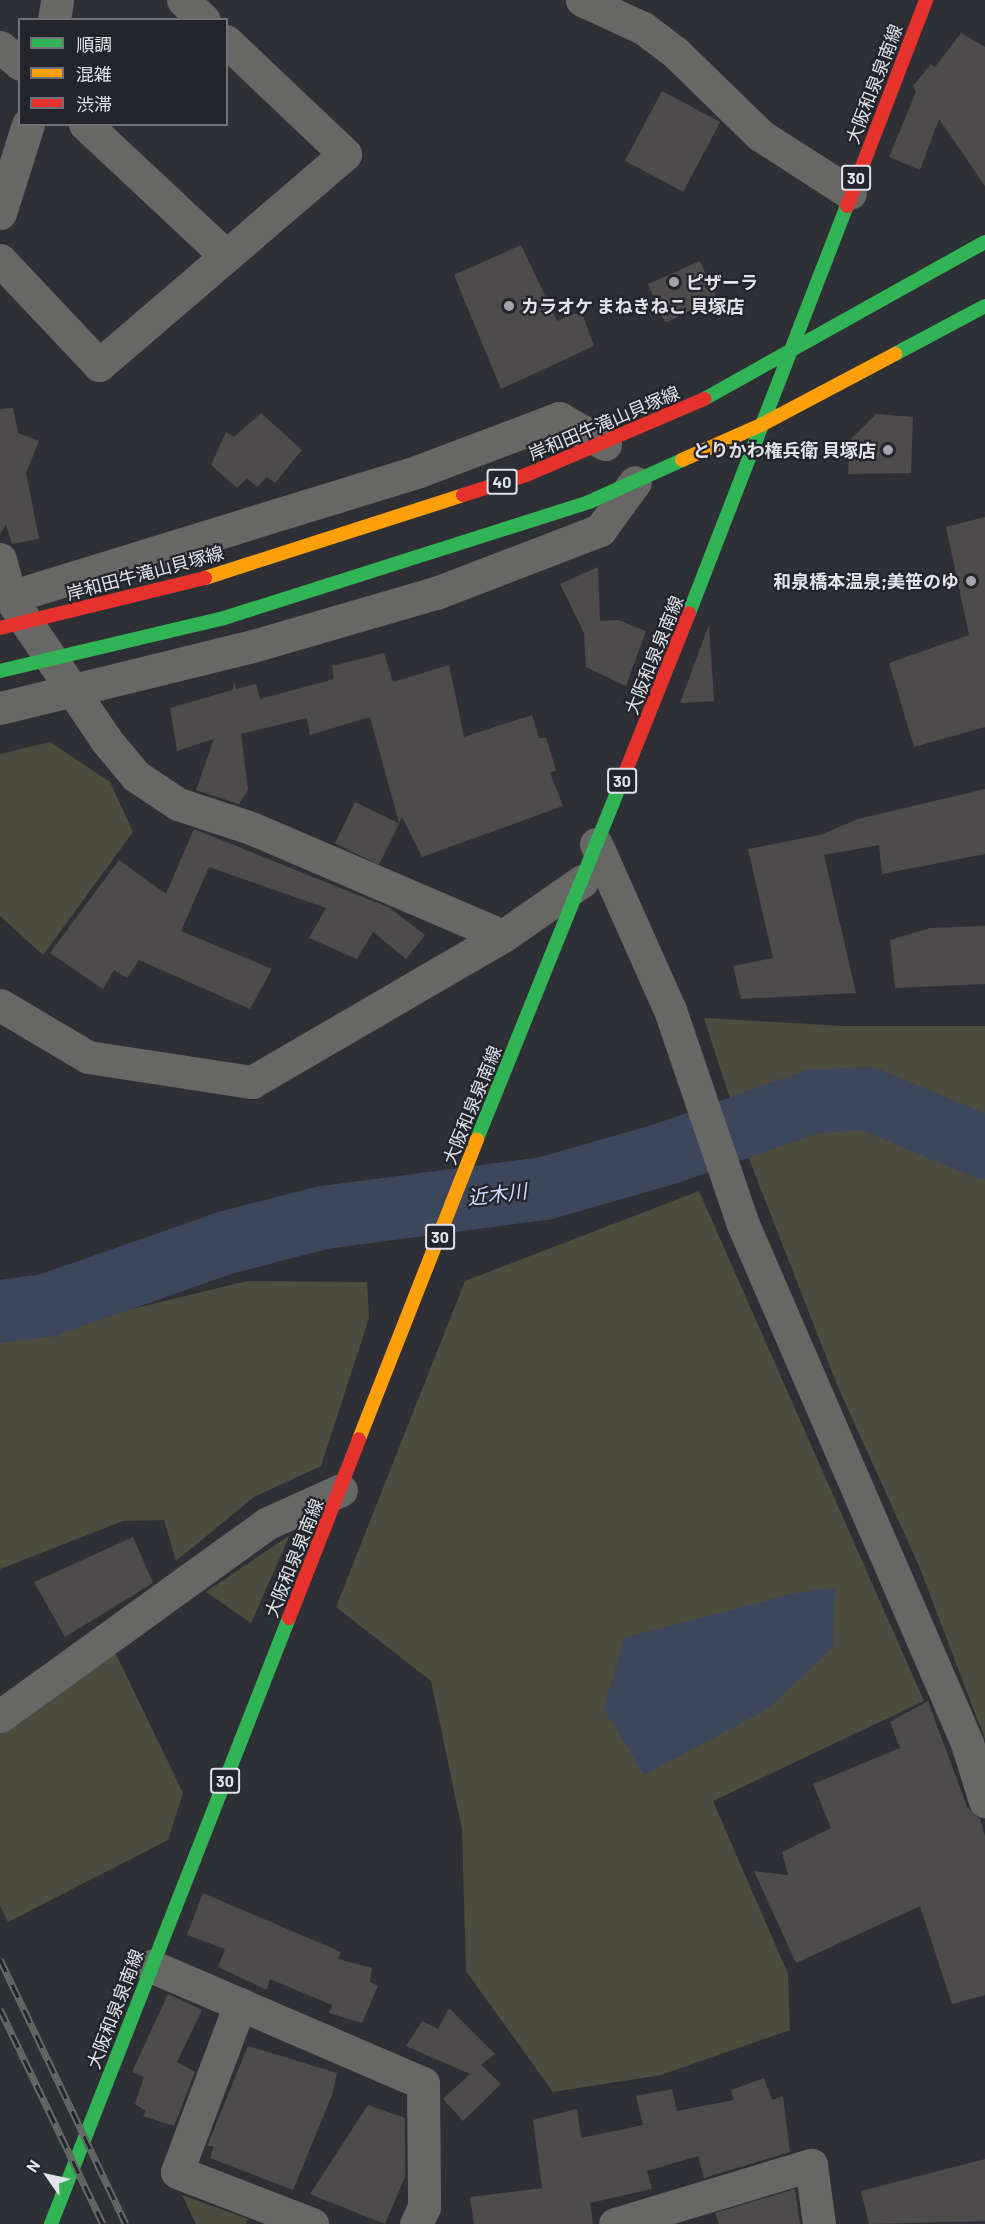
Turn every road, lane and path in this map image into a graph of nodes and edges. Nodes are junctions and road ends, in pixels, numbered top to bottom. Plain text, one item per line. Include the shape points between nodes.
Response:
1 (57, 0) edge
2 (183, 0) edge
3 (582, 0) edge
4 (926, 0) edge
5 (54, 18) edge
6 (202, 18) edge
7 (228, 43) edge
8 (0, 47) edge
9 (18, 62) edge
10 (27, 126) edge
11 (87, 126) edge
12 (850, 193) junction
13 (0, 213) edge
14 (985, 242) edge
15 (226, 256) junction
16 (0, 260) edge
17 (985, 306) edge
18 (786, 355) junction
19 (761, 425) junction
20 (605, 444) junction
21 (635, 482) junction
22 (0, 560) edge
23 (5, 598) edge
24 (0, 628) edge
25 (0, 671) edge
26 (73, 692) junction
27 (0, 708) edge
28 (596, 844) junction
29 (582, 881) junction
30 (503, 936) junction
31 (0, 1005) edge
32 (341, 1490) junction
33 (0, 1716) edge
34 (985, 1802) edge
35 (151, 1966) junction
36 (240, 2004) junction
37 (51, 2224) edge
38 (312, 2224) edge
39 (416, 2224) edge
40 (615, 2224) edge
41 (819, 2224) edge

1 - 5 street
2 - 6 street
3 - 12 street via 643,28 675,52 759,135
4 - 12 main road, 大阪和泉泉南線 / 30
7 - 15 street via 345,154
8 - 9 street
10 - 13 street
11 - 15 street
12 - 18 main road, 大阪和泉泉南線 / 30
14 - 18 main road, 岸和田牛滝山貝塚線 / 40
15 - 16 street via 99,365
17 - 19 main road
18 - 19 main road, 大阪和泉泉南線 / 30
18 - 20 main road, 岸和田牛滝山貝塚線 / 40 via 683,411
19 - 21 main road
19 - 28 main road, 大阪和泉泉南線 / 30
20 - 23 street via 559,418 419,471
20 - 24 main road, 岸和田牛滝山貝塚線 / 40, bridge via 526,475 205,578
21 - 25 main road, bridge via 538,521 224,618
21 - 26 street via 600,530 447,589 253,646
22 - 23 street
23 - 26 street
26 - 27 street
26 - 30 street via 136,776 178,804 251,828
28 - 29 main road, 大阪和泉泉南線 / 30
28 - 34 street via 647,951 742,1222 966,1743
29 - 30 street
29 - 32 main road, 大阪和泉泉南線 / 30
30 - 31 street via 252,1082 88,1057
32 - 33 street via 268,1523
32 - 35 main road, 大阪和泉泉南線 / 30
35 - 36 street
35 - 37 main road, 大阪和泉泉南線 / 30
36 - 38 street via 177,2172
36 - 39 street via 423,2083 424,2207
40 - 41 street via 811,2165

